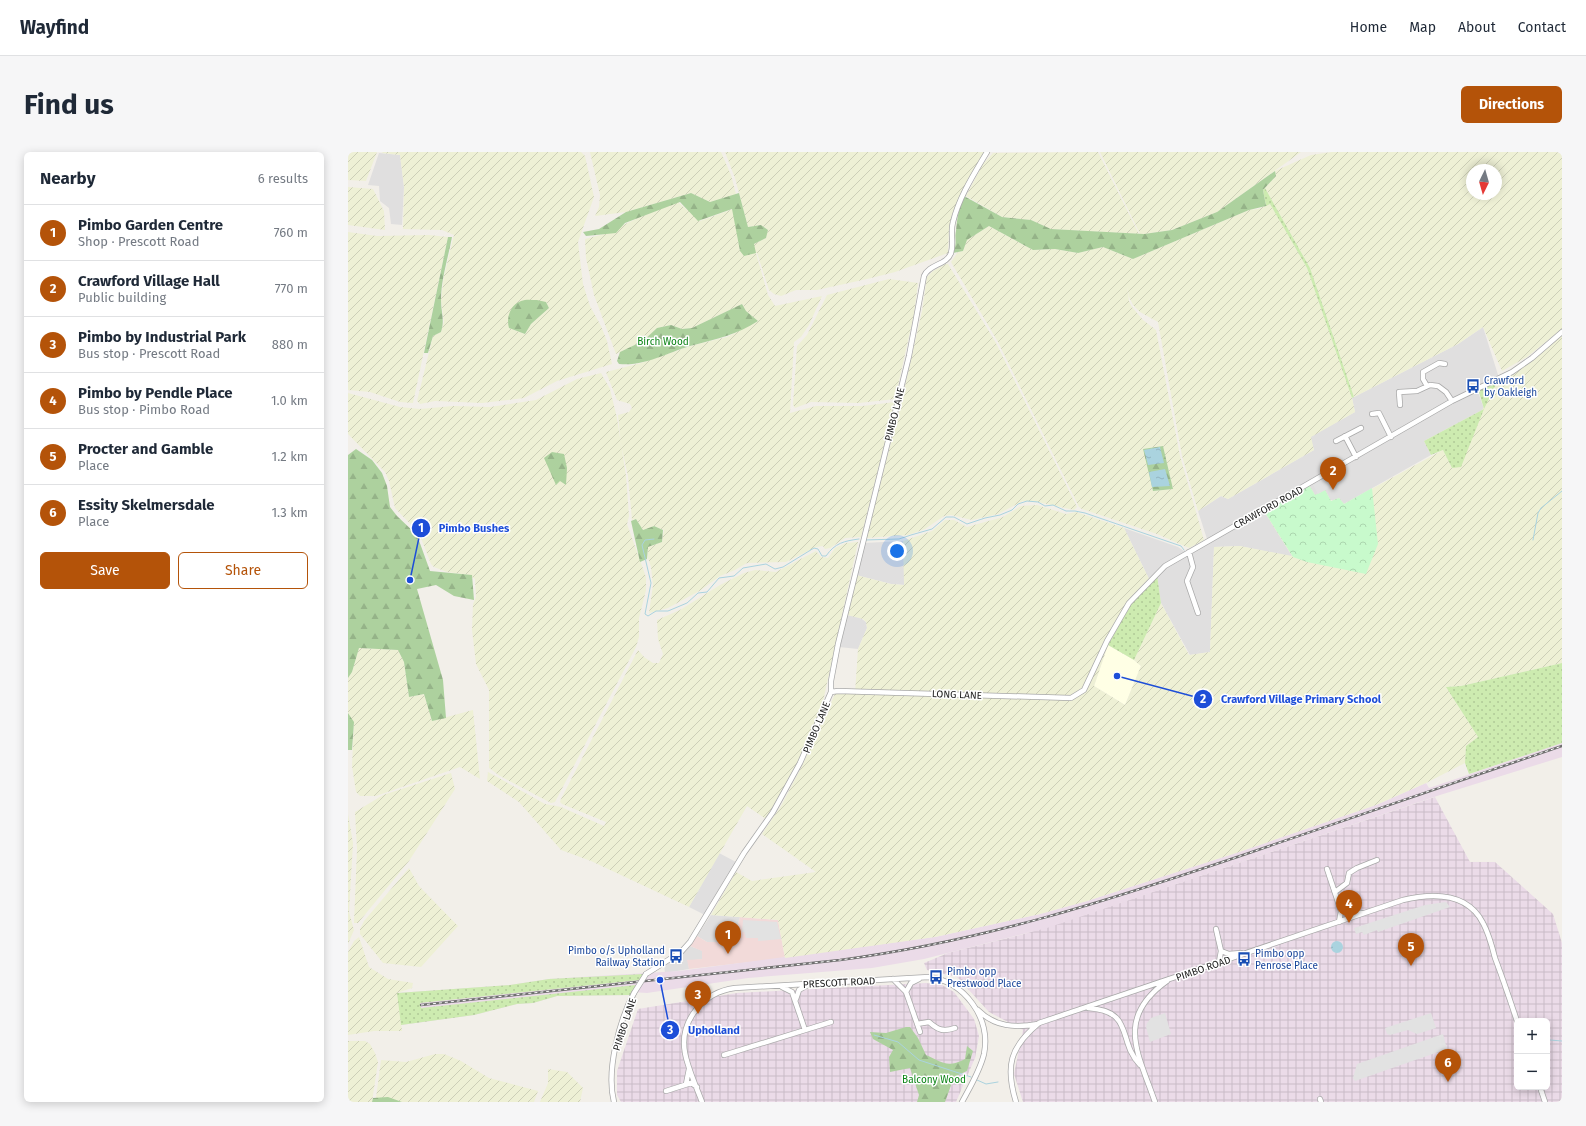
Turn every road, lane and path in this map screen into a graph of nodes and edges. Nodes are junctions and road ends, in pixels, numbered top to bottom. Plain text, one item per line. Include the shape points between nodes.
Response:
1 (987, 152) edge
2 (1562, 332) edge
3 (1445, 364) dead end
4 (1427, 386) junction
5 (1452, 401) junction
6 (1400, 405) dead end
7 (1372, 414) dead end
8 (1361, 428) dead end
9 (1345, 436) junction
10 (1391, 437) junction
11 (1336, 441) dead end
12 (1356, 457) junction
13 (1189, 552) junction
14 (1198, 613) dead end
15 (831, 692) junction
16 (1081, 692) joint
17 (1377, 860) dead end
18 (1327, 869) dead end
19 (1335, 892) junction
20 (1341, 911) junction
21 (1365, 913) junction
22 (1339, 922) junction
23 (1216, 929) dead end
24 (1221, 951) junction
25 (1247, 952) junction
26 (1219, 962) junction
27 (923, 977) junction
28 (1172, 978) junction
29 (894, 979) junction
30 (818, 983) junction
31 (776, 985) junction
32 (906, 992) junction
33 (796, 1000) junction
34 (1086, 1008) junction
35 (977, 1010) junction
36 (1516, 1018) edge
37 (831, 1022) dead end
38 (917, 1024) junction
39 (1040, 1024) junction
40 (954, 1028) dead end
41 (805, 1030) junction
42 (920, 1032) dead end
43 (724, 1055) dead end
44 (689, 1066) junction
45 (1142, 1066) junction
46 (686, 1084) junction
47 (697, 1088) junction
48 (1541, 1090) edge
49 (666, 1091) dead end
50 (1016, 1100) edge
51 (614, 1102) edge
52 (702, 1102) edge
53 (962, 1102) edge
54 (1155, 1102) edge
55 (1545, 1102) edge

1 - 15 street, PIMBO LANE via 960,201 953,222 951,254 929,269 924,276 909,356 838,644
2 - 5 street, CRAWFORD ROAD via 1512,372
3 - 4 street via 1439,363 1423,372
4 - 5 street via 1438,386
4 - 6 street via 1416,391 1399,392
5 - 10 street, CRAWFORD ROAD
7 - 10 street via 1379,414
8 - 9 street
9 - 11 street
9 - 12 street
10 - 12 street, CRAWFORD ROAD
12 - 13 street, CRAWFORD ROAD
13 - 14 street via 1193,567 1187,581
13 - 16 street, CRAWFORD ROAD via 1161,570 1129,603
15 - 16 street, LONG LANE via 838,690 1071,698
15 - 51 street, PIMBO LANE, bridge via 782,798 744,853 690,942 682,952 646,974 634,993 612,1064 611,1086
17 - 19 street via 1349,873 1347,883
18 - 19 street
19 - 20 street
20 - 21 street
20 - 22 street
21 - 22 street, PIMBO ROAD
21 - 36 street, PIMBO ROAD via 1403,900 1430,895 1450,897 1469,907 1484,924
22 - 25 street, PIMBO ROAD
23 - 24 street
24 - 25 street via 1229,954
24 - 26 street
25 - 26 street, PIMBO ROAD
26 - 28 street, PIMBO ROAD
27 - 29 street, PRESCOTT ROAD
27 - 32 street via 911,983
27 - 35 street, PRESCOTT ROAD via 940,979 956,986
28 - 34 street, PIMBO ROAD
28 - 45 street via 1149,996 1138,1015 1135,1039
29 - 30 street, PRESCOTT ROAD
29 - 32 street
30 - 31 street, PRESCOTT ROAD
30 - 33 street via 801,988 797,992
31 - 33 street via 789,989
31 - 44 street, PRESCOTT ROAD via 728,989 717,992 703,1002 690,1019 686,1032 685,1052
32 - 38 street
33 - 41 street
34 - 39 street, PIMBO ROAD
34 - 45 street via 1106,1011 1116,1016 1123,1027 1133,1057
35 - 39 street via 1003,1025 1020,1027
35 - 53 street, PRESCOTT ROAD via 984,1035 984,1050 980,1065
37 - 41 street
38 - 40 street via 929,1022 945,1031
38 - 42 street
39 - 50 street, PIMBO ROAD via 1028,1033 1016,1049 1011,1064 1010,1082
41 - 43 street
44 - 46 street
44 - 47 street, PRESCOTT ROAD
45 - 54 street
46 - 47 street via 690,1083
46 - 49 street
47 - 52 street, PRESCOTT ROAD
48 - 55 street

